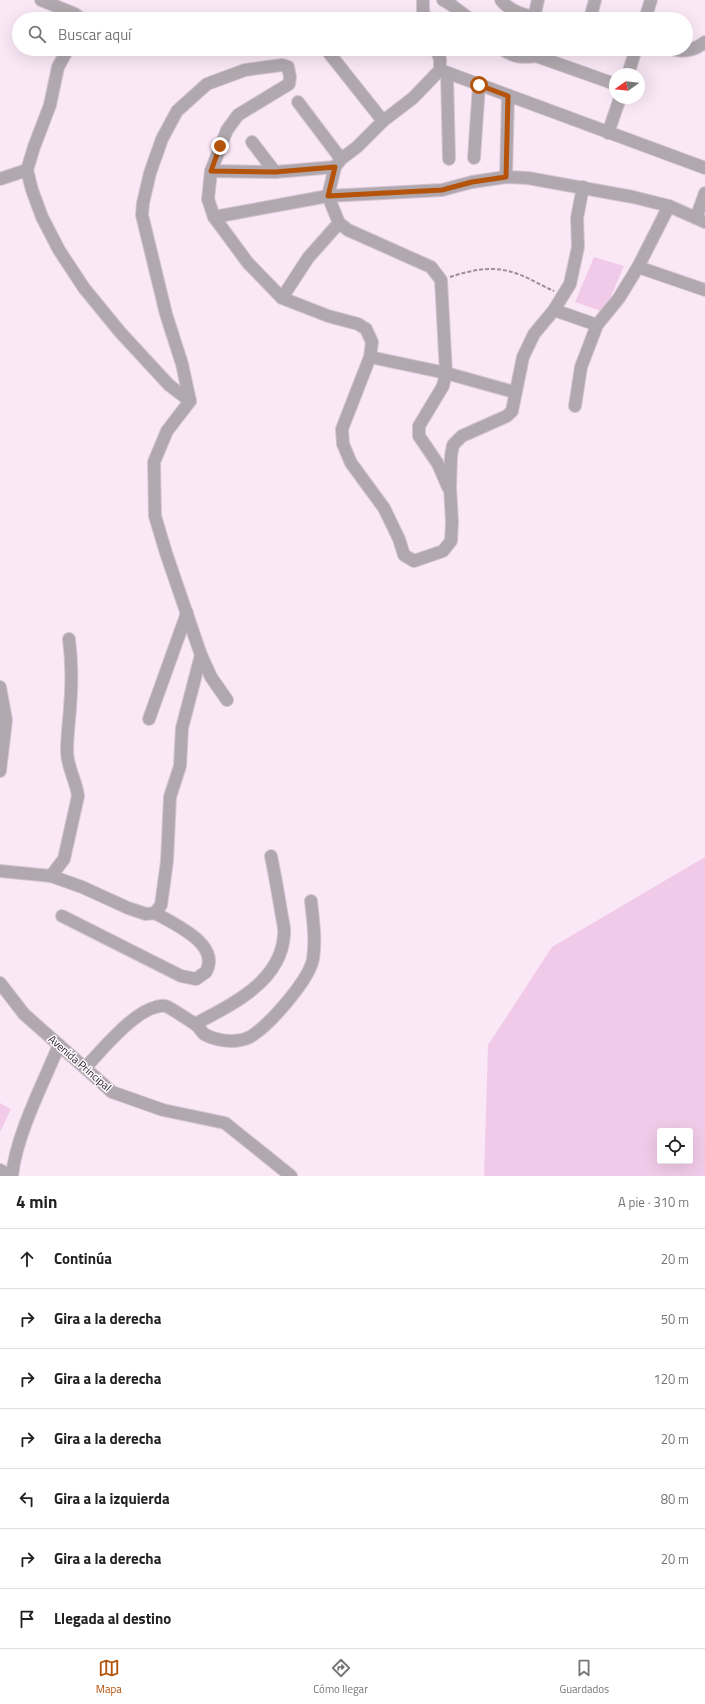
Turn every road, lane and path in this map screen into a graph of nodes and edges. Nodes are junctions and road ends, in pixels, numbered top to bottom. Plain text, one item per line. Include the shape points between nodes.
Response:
1 (41, 0) edge
2 (423, 0) edge
3 (443, 0) edge
4 (501, 0) edge
5 (538, 0) edge
6 (595, 0) edge
7 (651, 0) edge
8 (71, 12) edge
9 (423, 12) edge
10 (461, 12) edge
11 (518, 12) edge
12 (539, 12) edge
13 (592, 12) edge
14 (647, 12) edge
15 (705, 42) edge
16 (693, 49) edge
17 (64, 56) edge
18 (331, 56) edge
19 (439, 56) edge
20 (515, 56) edge
21 (536, 56) edge
22 (536, 56) edge
23 (634, 56) edge
24 (630, 68) edge
25 (443, 72) junction
26 (609, 82) edge
27 (479, 85) junction
28 (508, 96) junction
29 (298, 102) dead end
30 (618, 104) edge
31 (383, 121) junction
32 (608, 133) junction
33 (252, 142) dead end
34 (474, 158) dead end
35 (449, 159) dead end
36 (338, 163) junction
37 (705, 168) edge
38 (27, 170) junction
39 (211, 171) junction
40 (275, 172) junction
41 (506, 177) junction
42 (0, 179) edge
43 (583, 187) junction
44 (705, 193) edge
45 (328, 196) junction
46 (669, 206) junction
47 (214, 216) junction
48 (700, 220) edge
49 (339, 222) junction
50 (638, 268) junction
51 (441, 280) junction
52 (705, 290) edge
53 (563, 295) junction
54 (282, 298) junction
55 (554, 310) junction
56 (597, 325) junction
57 (370, 357) junction
58 (446, 373) junction
59 (514, 392) junction
60 (190, 401) junction
61 (575, 406) dead end
62 (450, 492) junction
63 (186, 613) junction
64 (69, 639) dead end
65 (202, 655) junction
66 (0, 686) edge
67 (227, 700) dead end
68 (149, 719) dead end
69 (0, 771) edge
70 (271, 856) dead end
71 (0, 871) edge
72 (50, 876) junction
73 (311, 901) dead end
74 (155, 913) junction
75 (62, 916) dead end
76 (0, 984) edge
77 (195, 1024) junction
78 (59, 1045) junction
79 (85, 1068) junction
80 (0, 1170) edge
81 (11, 1176) edge
82 (291, 1176) edge

1 - 8 street
2 - 9 street
3 - 10 street
4 - 11 street
5 - 12 street
6 - 13 street
7 - 14 street
15 - 16 street
17 - 38 street via 58,67 50,106
18 - 31 street
19 - 25 street
20 - 21 street
22 - 26 street
23 - 24 street
25 - 27 street
25 - 31 street
25 - 35 street
27 - 28 street
27 - 34 street
28 - 32 street
28 - 41 street
29 - 36 street
30 - 32 street
31 - 36 street
32 - 37 street
33 - 40 street
36 - 40 street
36 - 45 street
38 - 42 street
38 - 60 street via 42,217 59,250 84,288 120,332
39 - 40 street
39 - 47 street via 208,199
39 - 60 street via 227,130 238,114 289,84 288,67 282,65 245,70 207,84 178,111 162,139 150,173 142,215
41 - 43 street
41 - 45 street via 442,190
43 - 46 street
43 - 53 street via 577,218 578,247 570,284
44 - 48 street
45 - 47 street
45 - 49 street
46 - 48 street
46 - 50 street
47 - 54 street via 248,263
49 - 51 street via 348,230 431,267
49 - 54 street via 308,258
50 - 52 street
50 - 56 street via 619,298
51 - 53 path via 472,270 508,271
51 - 58 street
53 - 55 street
54 - 57 street via 366,329 372,342
55 - 56 street
55 - 59 street via 534,334 525,351
56 - 61 street via 581,367
57 - 58 street
57 - 62 street via 342,429 343,444 351,463 384,508 404,555 414,561 422,559 443,551 451,541
58 - 59 street
58 - 62 street via 442,386 419,426 419,436 438,464
59 - 62 street via 512,411 507,416 462,436 453,445
60 - 63 street via 167,431 154,462 155,516
63 - 65 street
63 - 68 street
64 - 72 street via 72,659 67,752 68,765 77,785 78,796 64,859
65 - 67 street via 211,677
65 - 74 street via 182,728 180,766 170,797 167,861 161,905
66 - 69 street via 6,720
70 - 77 street via 285,934 278,960 264,979 233,1004
71 - 72 street
72 - 74 street via 146,914
73 - 77 street via 313,961 298,988 277,1014 253,1036 237,1041 212,1038
74 - 75 street via 203,945 210,960 206,972 196,979 180,976
76 - 78 street, Avenida Principal via 24,1014
77 - 79 street via 168,1006 150,1008 114,1036
78 - 79 street, Avenida Principal
78 - 81 street via 13,1158
79 - 82 street, Avenida Principal via 112,1092 163,1110 225,1123
80 - 81 street

